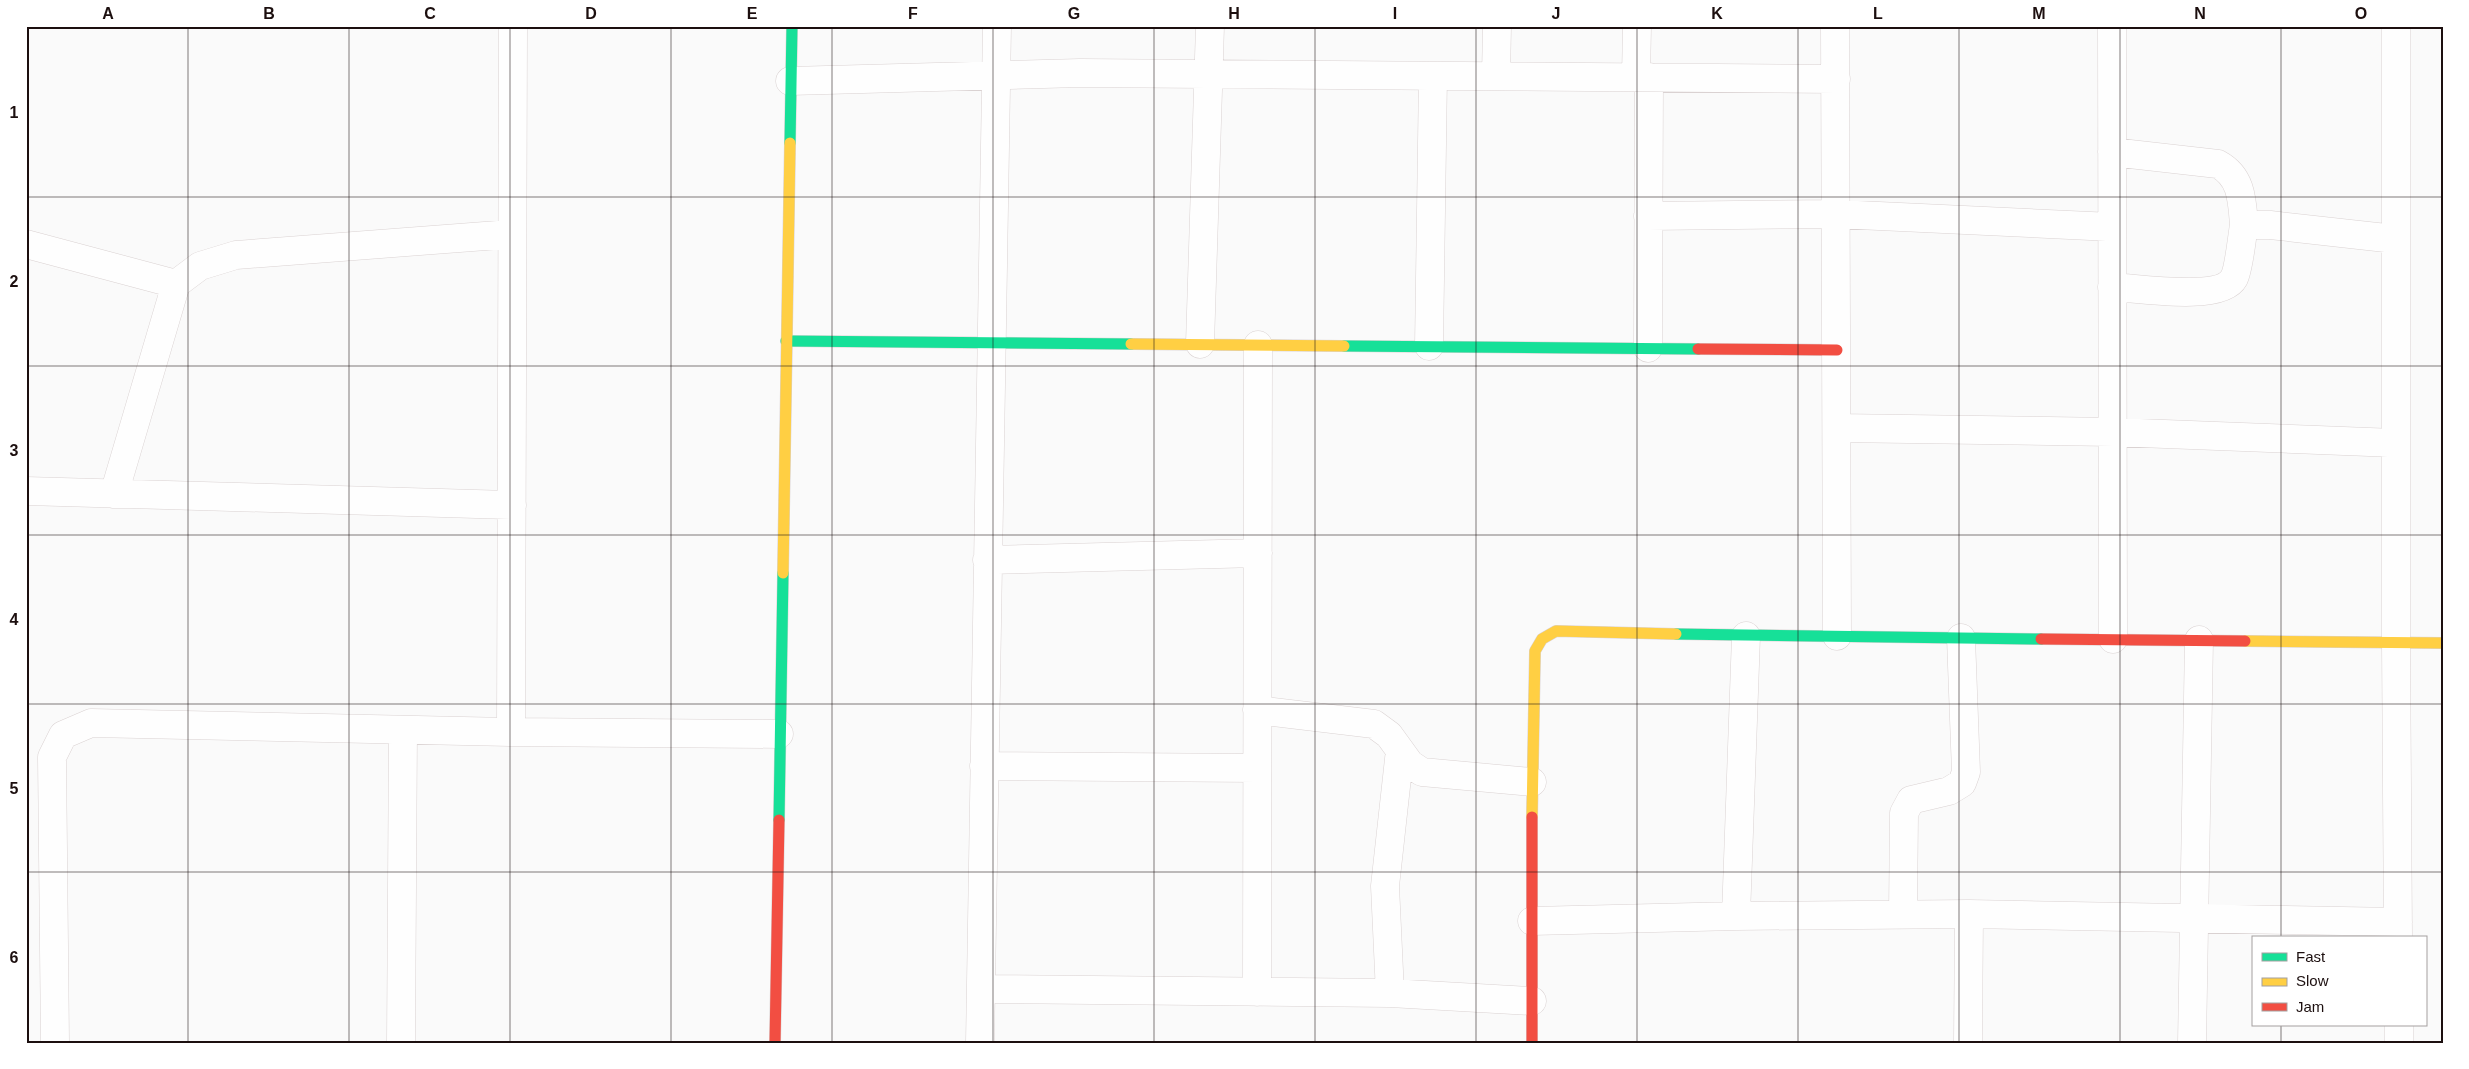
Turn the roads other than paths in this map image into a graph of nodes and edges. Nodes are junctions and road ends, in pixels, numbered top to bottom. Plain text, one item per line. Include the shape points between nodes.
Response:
1 (513, 26) edge
2 (792, 26) edge
3 (997, 26) edge
4 (1210, 26) edge
5 (1497, 26) edge
6 (1637, 26) edge
7 (1835, 26) edge
8 (2112, 26) edge
9 (2396, 26) edge
10 (1207, 74) junction
11 (997, 76) junction
12 (1433, 76) junction
13 (1496, 76) junction
14 (1643, 77) junction
15 (1836, 79) junction
16 (790, 82) junction
17 (2112, 152) junction
18 (1836, 214) junction
19 (1648, 216) junction
20 (2244, 225) junction
21 (2112, 227) junction
22 (512, 234) junction
23 (2395, 239) junction
24 (26, 244) edge
25 (176, 284) junction
26 (2112, 287) junction
27 (786, 341) junction
28 (990, 343) junction
29 (1200, 344) junction
30 (1258, 345) junction
31 (1429, 346) junction
32 (1648, 348) junction
33 (1837, 350) junction
34 (1837, 428) junction
35 (2112, 432) junction
36 (2395, 443) junction
37 (26, 492) edge
38 (114, 494) junction
39 (512, 505) junction
40 (1258, 553) junction
41 (987, 560) junction
42 (1746, 636) junction
43 (1836, 636) junction
44 (1961, 638) junction
45 (2113, 639) junction
46 (2199, 640) junction
47 (2396, 642) junction
48 (2443, 642) edge
49 (1257, 710) junction
50 (402, 730) junction
51 (511, 732) junction
52 (779, 734) junction
53 (1400, 750) junction
54 (984, 766) junction
55 (1257, 768) junction
56 (1532, 782) junction
57 (1903, 914) junction
58 (1970, 914) junction
59 (1736, 916) junction
60 (2194, 918) junction
61 (1532, 921) junction
62 (2398, 930) edge
63 (981, 989) junction
64 (1257, 992) junction
65 (1390, 993) junction
66 (1532, 1001) junction
67 (2399, 1026) edge
68 (55, 1043) edge
69 (401, 1043) edge
70 (774, 1043) edge
71 (980, 1043) edge
72 (1532, 1043) edge
73 (1968, 1043) edge
74 (2192, 1043) edge
75 (2399, 1043) edge

1 - 22 street
2 - 16 street
3 - 11 street
4 - 10 street
5 - 13 street
6 - 14 street
7 - 15 street
8 - 17 street
9 - 23 street
10 - 11 street
10 - 12 street
10 - 29 street
11 - 16 street
11 - 28 street
12 - 13 street
12 - 31 street
13 - 14 street
14 - 15 street
14 - 19 street
15 - 18 street
16 - 27 street
17 - 20 street via 2218,164 2227,169 2241,188
17 - 21 street
18 - 19 street
18 - 21 street
18 - 33 street
19 - 32 street
20 - 23 street
20 - 26 street via 2235,278 2225,287 2208,292
21 - 26 street
22 - 25 street via 236,255 200,266
22 - 39 street
23 - 36 street
24 - 25 street
25 - 38 street
26 - 35 street
27 - 28 street
27 - 52 street
28 - 29 street
28 - 41 street
29 - 30 street
30 - 31 street
30 - 40 street
31 - 32 street
32 - 33 street
33 - 34 street
34 - 35 street
34 - 43 street
35 - 36 street
35 - 45 street
36 - 47 street
37 - 38 street
38 - 39 street
39 - 51 street
40 - 41 street
40 - 49 street
41 - 54 street
42 - 43 street
42 - 56 street via 1556,631 1542,639 1535,652
42 - 59 street
43 - 44 street
44 - 45 street
44 - 57 street via 1966,772 1962,783 1949,791 1911,800 1904,813
45 - 46 street
46 - 47 street
46 - 60 street
47 - 48 street
47 - 62 street
49 - 53 street via 1374,724 1389,734
49 - 55 street
50 - 51 street
50 - 68 street via 91,724 63,735 52,757
50 - 69 street
51 - 52 street
52 - 70 street
53 - 56 street via 1410,764 1422,772
53 - 65 street via 1385,886
54 - 55 street
54 - 63 street
55 - 64 street
56 - 61 street
57 - 58 street
57 - 59 street
58 - 60 street
58 - 73 street
59 - 61 street
60 - 62 street
60 - 74 street
61 - 66 street
63 - 64 street
63 - 71 street
64 - 65 street
65 - 66 street
66 - 72 street
67 - 75 street

